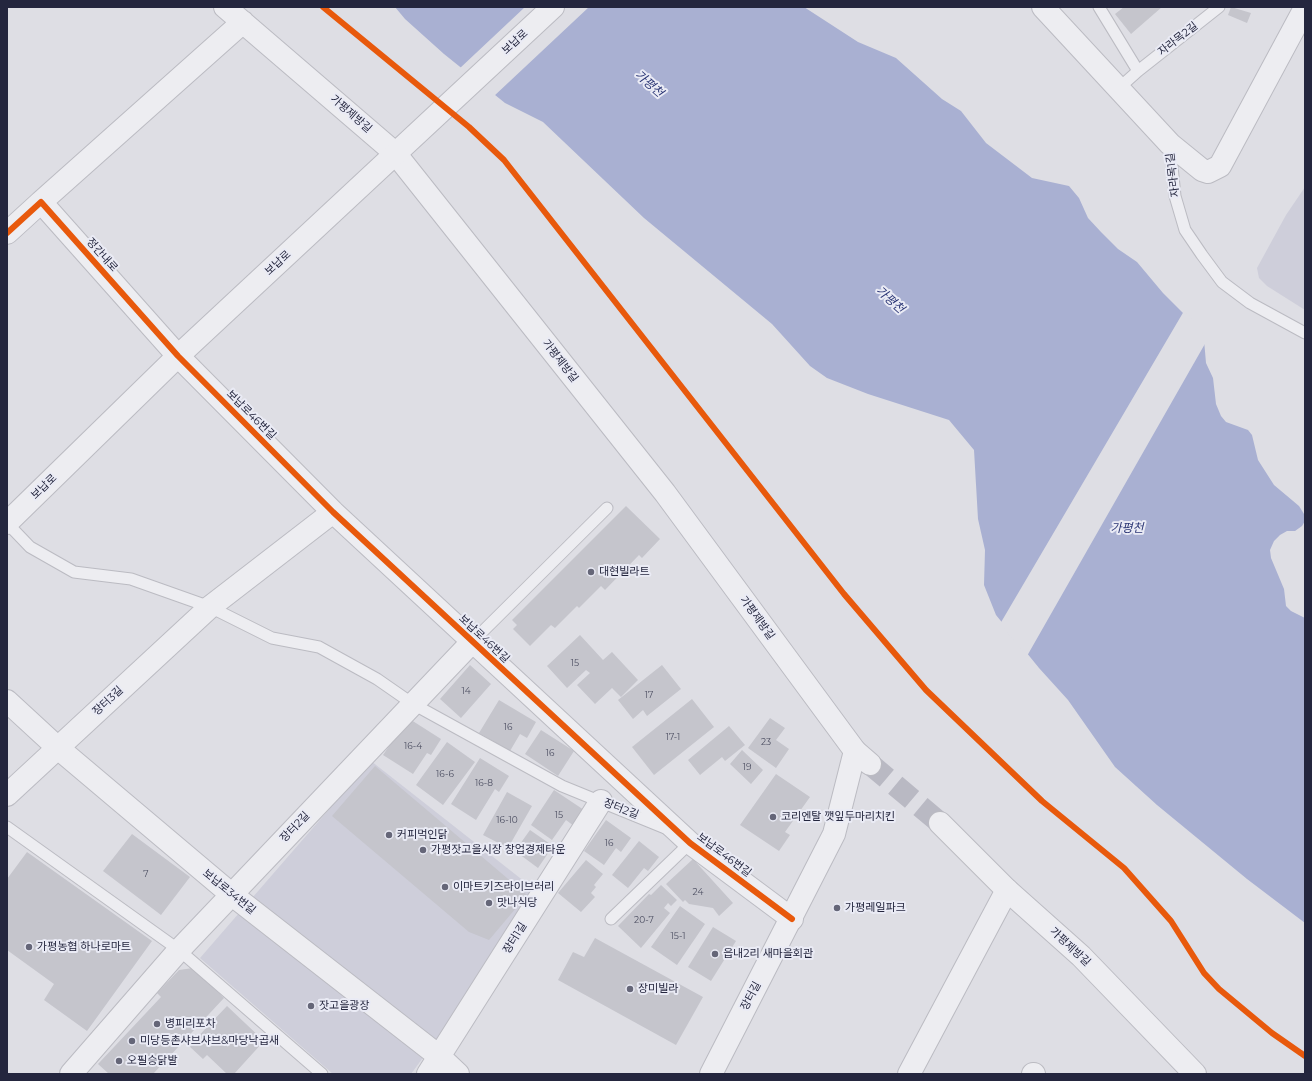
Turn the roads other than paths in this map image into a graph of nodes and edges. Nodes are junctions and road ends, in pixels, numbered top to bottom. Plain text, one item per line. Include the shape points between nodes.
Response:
1 (225, 7) edge
2 (553, 7) edge
3 (1043, 7) edge
4 (1099, 7) edge
5 (1219, 7) edge
6 (1305, 8) edge
7 (243, 22) junction
8 (1138, 71) junction
9 (1119, 88) junction
10 (1170, 144) junction
11 (395, 153) junction
12 (41, 202) junction
13 (7, 233) edge
14 (1305, 333) edge
15 (178, 356) junction
16 (607, 508) dead end
17 (333, 512) junction
18 (7, 523) edge
19 (210, 608) junction
20 (472, 642) junction
21 (7, 701) edge
22 (413, 704) junction
23 (58, 748) junction
24 (7, 795) edge
25 (601, 801) junction
26 (940, 823) tunnel mouth
27 (7, 827) edge
28 (686, 839) junction
29 (1007, 890) junction
30 (231, 894) junction
31 (611, 919) dead end
32 (792, 919) junction
33 (179, 950) junction
34 (434, 1066) edge
35 (1186, 1071) edge
36 (71, 1074) edge
37 (322, 1074) edge
38 (458, 1074) edge
39 (711, 1074) edge
40 (909, 1074) edge

1 - 7 street, 가평제방길
2 - 11 street, 보납로
3 - 9 street, 자라목1길
4 - 8 lane
5 - 8 lane, 자라목2길
6 - 10 street via 1220,166 1208,172 1202,170
7 - 11 street, 가평제방길
7 - 12 street
8 - 9 lane, 자라목2길
9 - 10 street, 자라목1길
10 - 14 lane, 자라목1길 via 1175,196 1185,230 1202,255 1222,282 1250,303
11 - 15 street, 보납로
11 - 32 street, 가평제방길 via 665,493 862,757 834,834
12 - 13 street
12 - 15 street, 정간내로
15 - 17 street, 보납로46번길
15 - 18 street, 보납로
16 - 20 lane, 보납로46번길
17 - 19 street, 장터3길
17 - 20 street, 보납로46번길
18 - 19 lane via 30,547 74,572 131,579
19 - 22 lane via 272,638 319,647 377,679
19 - 23 street, 장터3길
20 - 22 street, 장터2길
20 - 28 street, 보납로46번길
21 - 23 street, 보납로34번길
22 - 25 lane, 장터2길 via 562,786
22 - 30 street, 장터2길
23 - 24 street, 장터3길
23 - 30 street, 보납로34번길
25 - 28 lane, 장터2길
25 - 34 street, 장터1길
26 - 29 street, 가평제방길
27 - 33 lane
28 - 31 lane, 보납로46번길
28 - 32 street, 보납로46번길
29 - 35 street, 가평제방길 via 1081,956
29 - 40 street
30 - 33 street, 장터2길
30 - 34 street, 보납로34번길
32 - 39 street, 장터길
33 - 36 street, 장터2길
33 - 37 lane
34 - 38 street, 보납로34번길

